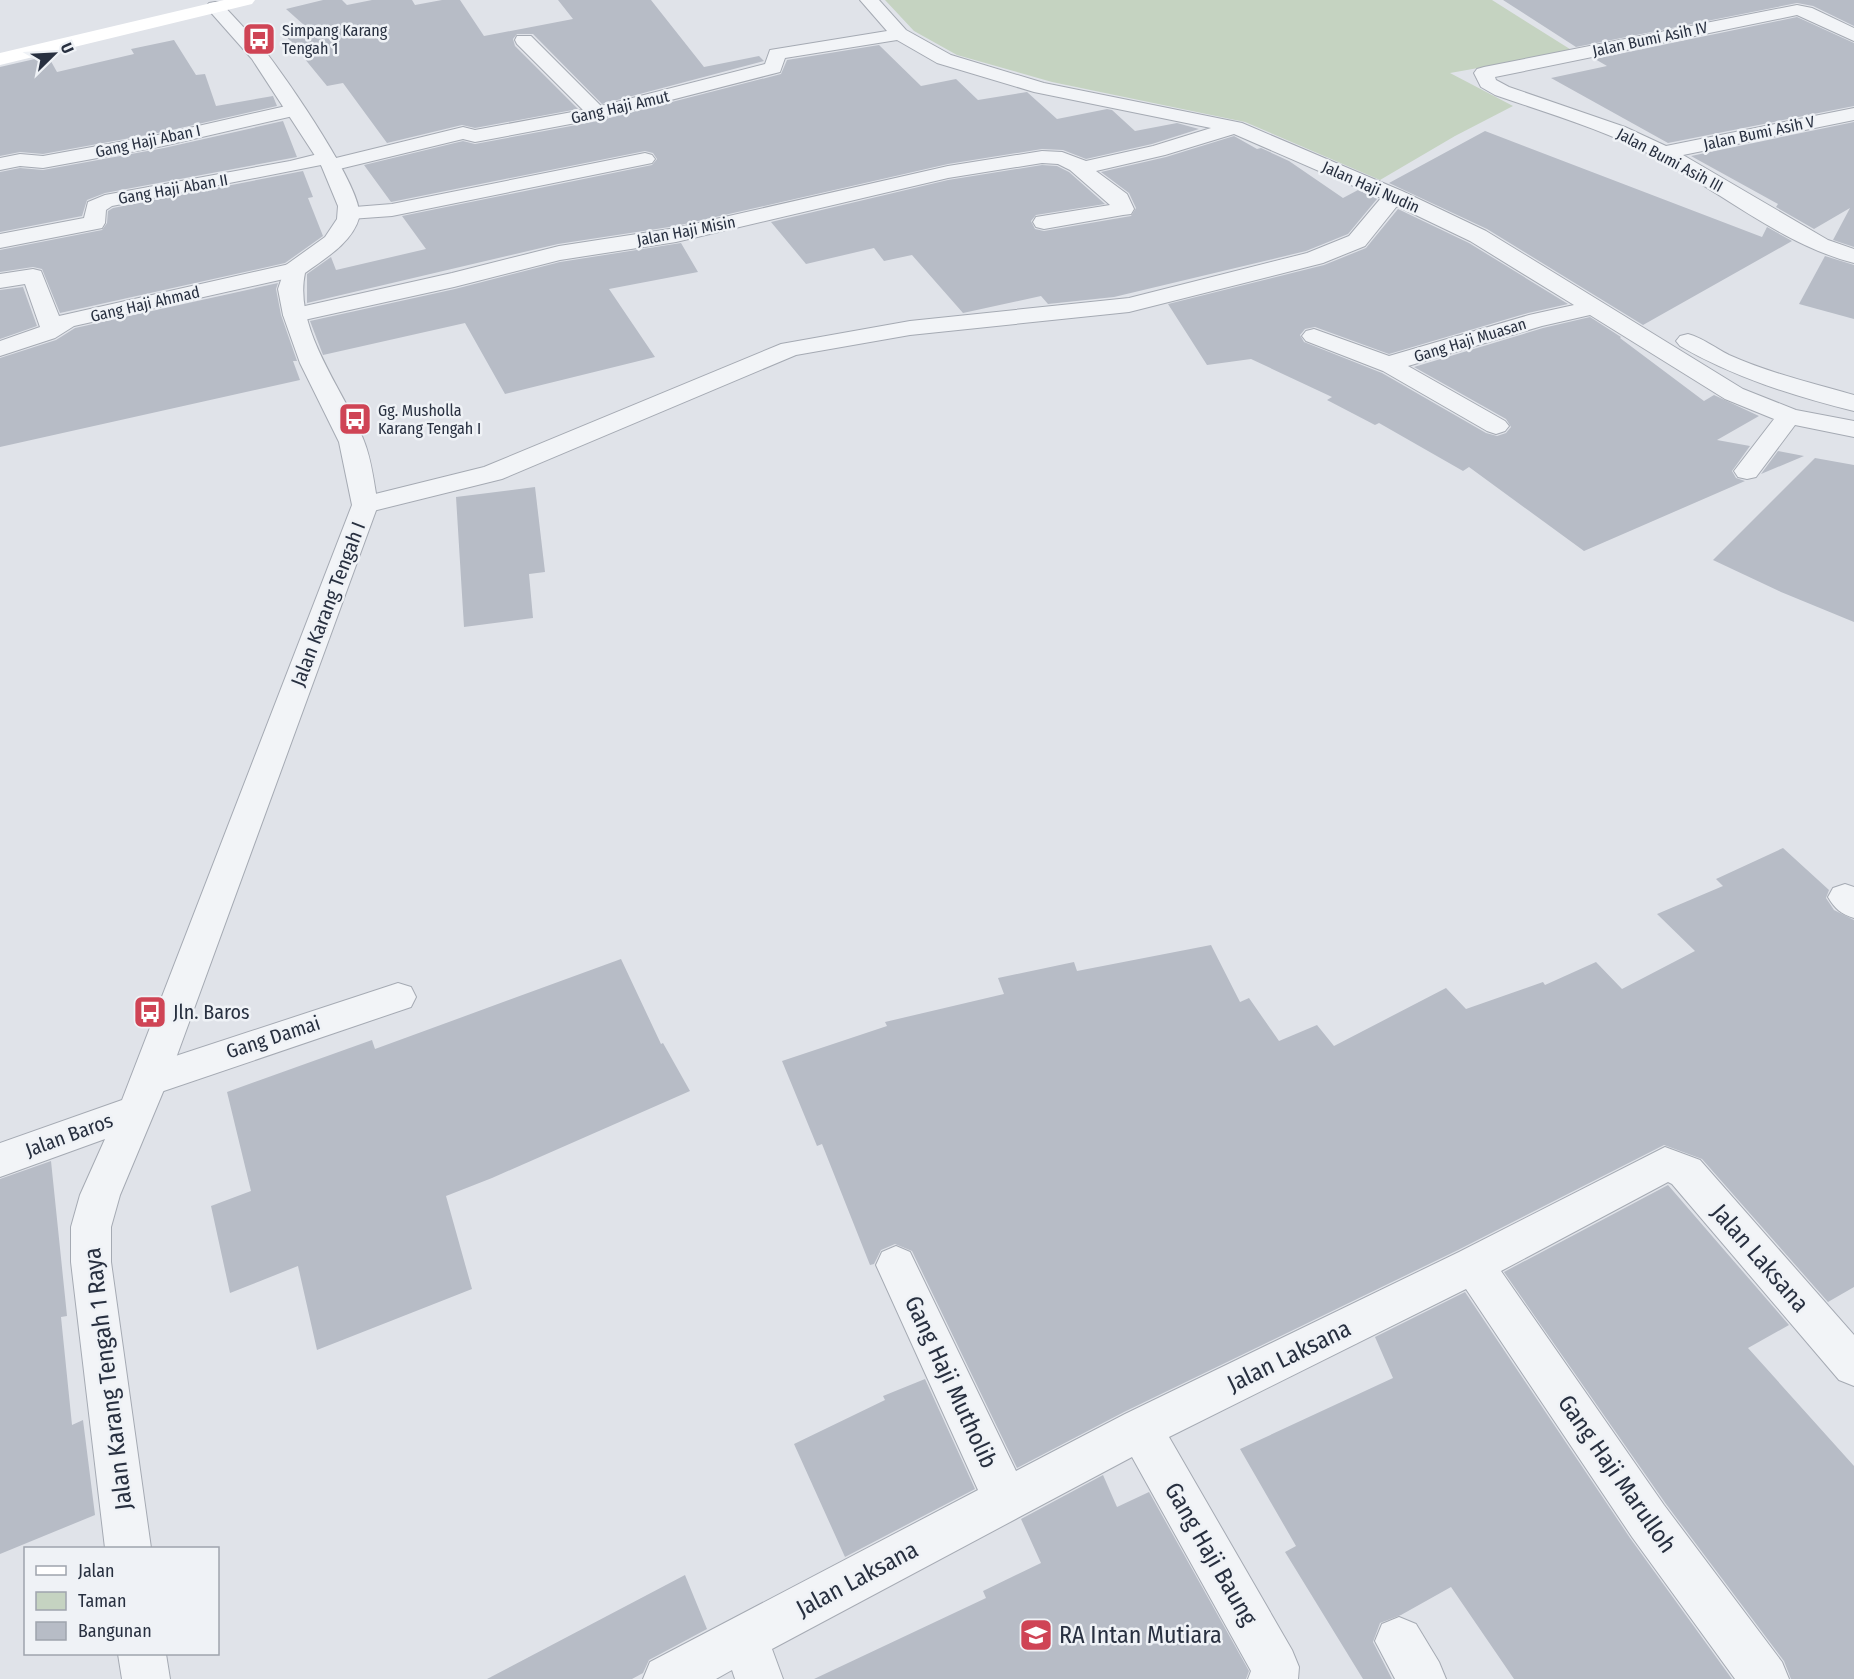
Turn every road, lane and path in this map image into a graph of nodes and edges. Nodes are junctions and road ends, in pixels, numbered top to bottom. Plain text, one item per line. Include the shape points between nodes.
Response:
1 (246, 0) edge
2 (869, 0) edge
3 (215, 7) junction
4 (900, 34) junction
5 (1854, 35) edge
6 (524, 40) dead end
7 (0, 59) edge
8 (1484, 73) joint
9 (295, 110) junction
10 (597, 113) junction
11 (1854, 114) edge
12 (1235, 127) junction
13 (1664, 153) junction
14 (645, 159) dead end
15 (329, 162) junction
16 (0, 164) edge
17 (1077, 166) junction
18 (1394, 196) junction
19 (350, 213) junction
20 (1044, 222) dead end
21 (0, 242) edge
22 (1854, 256) edge
23 (294, 270) junction
24 (0, 281) edge
25 (1596, 307) junction
26 (295, 315) junction
27 (52, 328) junction
28 (1676, 333) dead end
29 (1314, 336) dead end
30 (0, 350) edge
31 (1392, 366) junction
32 (1854, 403) edge
33 (1790, 416) junction
34 (1496, 426) dead end
35 (1854, 429) edge
36 (1747, 471) dead end
37 (365, 505) junction
38 (398, 997) dead end
39 (143, 1095) junction
40 (0, 1160) edge
41 (896, 1265) dead end
42 (1473, 1265) junction
43 (1854, 1365) edge
44 (1140, 1429) junction
45 (1006, 1500) junction
46 (128, 1547) edge
47 (142, 1655) edge
48 (752, 1659) edge
49 (146, 1679) edge
50 (667, 1679) edge
51 (1272, 1679) edge
52 (1765, 1679) edge

1 - 3 main road
2 - 4 street, Jalan Haji Nudin
3 - 7 main road
3 - 9 street via 259,56
4 - 10 street, Gang Haji Amut via 777,54 773,68
4 - 12 street, Jalan Haji Nudin via 944,59 1041,88
5 - 8 street, Jalan Bumi Asih IV via 1797,10
6 - 10 street
8 - 13 street, Jalan Bumi Asih III via 1488,83 1503,91 1618,131
9 - 15 street
9 - 16 street, Gang Haji Aban I via 43,162 20,160
10 - 15 street, Gang Haji Amut via 475,136 463,133
11 - 13 street, Jalan Bumi Asih V
12 - 17 street via 1158,151
12 - 18 street, Jalan Haji Nudin
13 - 22 street, Jalan Bumi Asih III via 1820,245
14 - 19 street via 392,210
15 - 19 street
15 - 21 street, Gang Haji Aban II via 105,201 96,207 94,223
17 - 20 street via 1119,199 1123,209
17 - 26 street, Jalan Haji Misin via 1062,158 1042,157 948,172 676,236 559,253
18 - 25 street, Jalan Haji Nudin via 1478,236
18 - 37 street via 1357,241 1315,258 1130,305 910,328 790,349 493,473
19 - 23 street via 333,242
23 - 26 street, Jalan Karang Tengah I via 290,289
23 - 27 street, Gang Haji Ahmad via 66,321
24 - 27 street via 33,276
25 - 31 street, Gang Haji Muasan via 1537,320
25 - 33 street, Jalan Haji Nudin via 1734,394
26 - 37 street, Jalan Karang Tengah I via 312,363 352,442
27 - 30 street, Gang Haji Ahmad
28 - 32 street via 1721,360
29 - 31 street
31 - 34 street, Gang Haji Muasan
33 - 35 street, Jalan Haji Nudin
33 - 36 street
37 - 39 street, Jalan Karang Tengah I
38 - 39 street, Gang Damai
39 - 40 street, Jalan Baros
39 - 46 street, Jalan Karang Tengah 1 Raya via 100,1195 91,1227 90,1262
41 - 45 street, Gang Haji Mutholib
42 - 43 street, Jalan Laksana via 1665,1164 1674,1166 1686,1172
42 - 44 street, Jalan Laksana
42 - 52 street, Gang Haji Marulloh via 1648,1521
44 - 45 street, Jalan Laksana
44 - 51 street, Gang Haji Baung via 1275,1667
45 - 48 street, Jalan Laksana
47 - 49 street
48 - 50 street, Jalan Laksana

